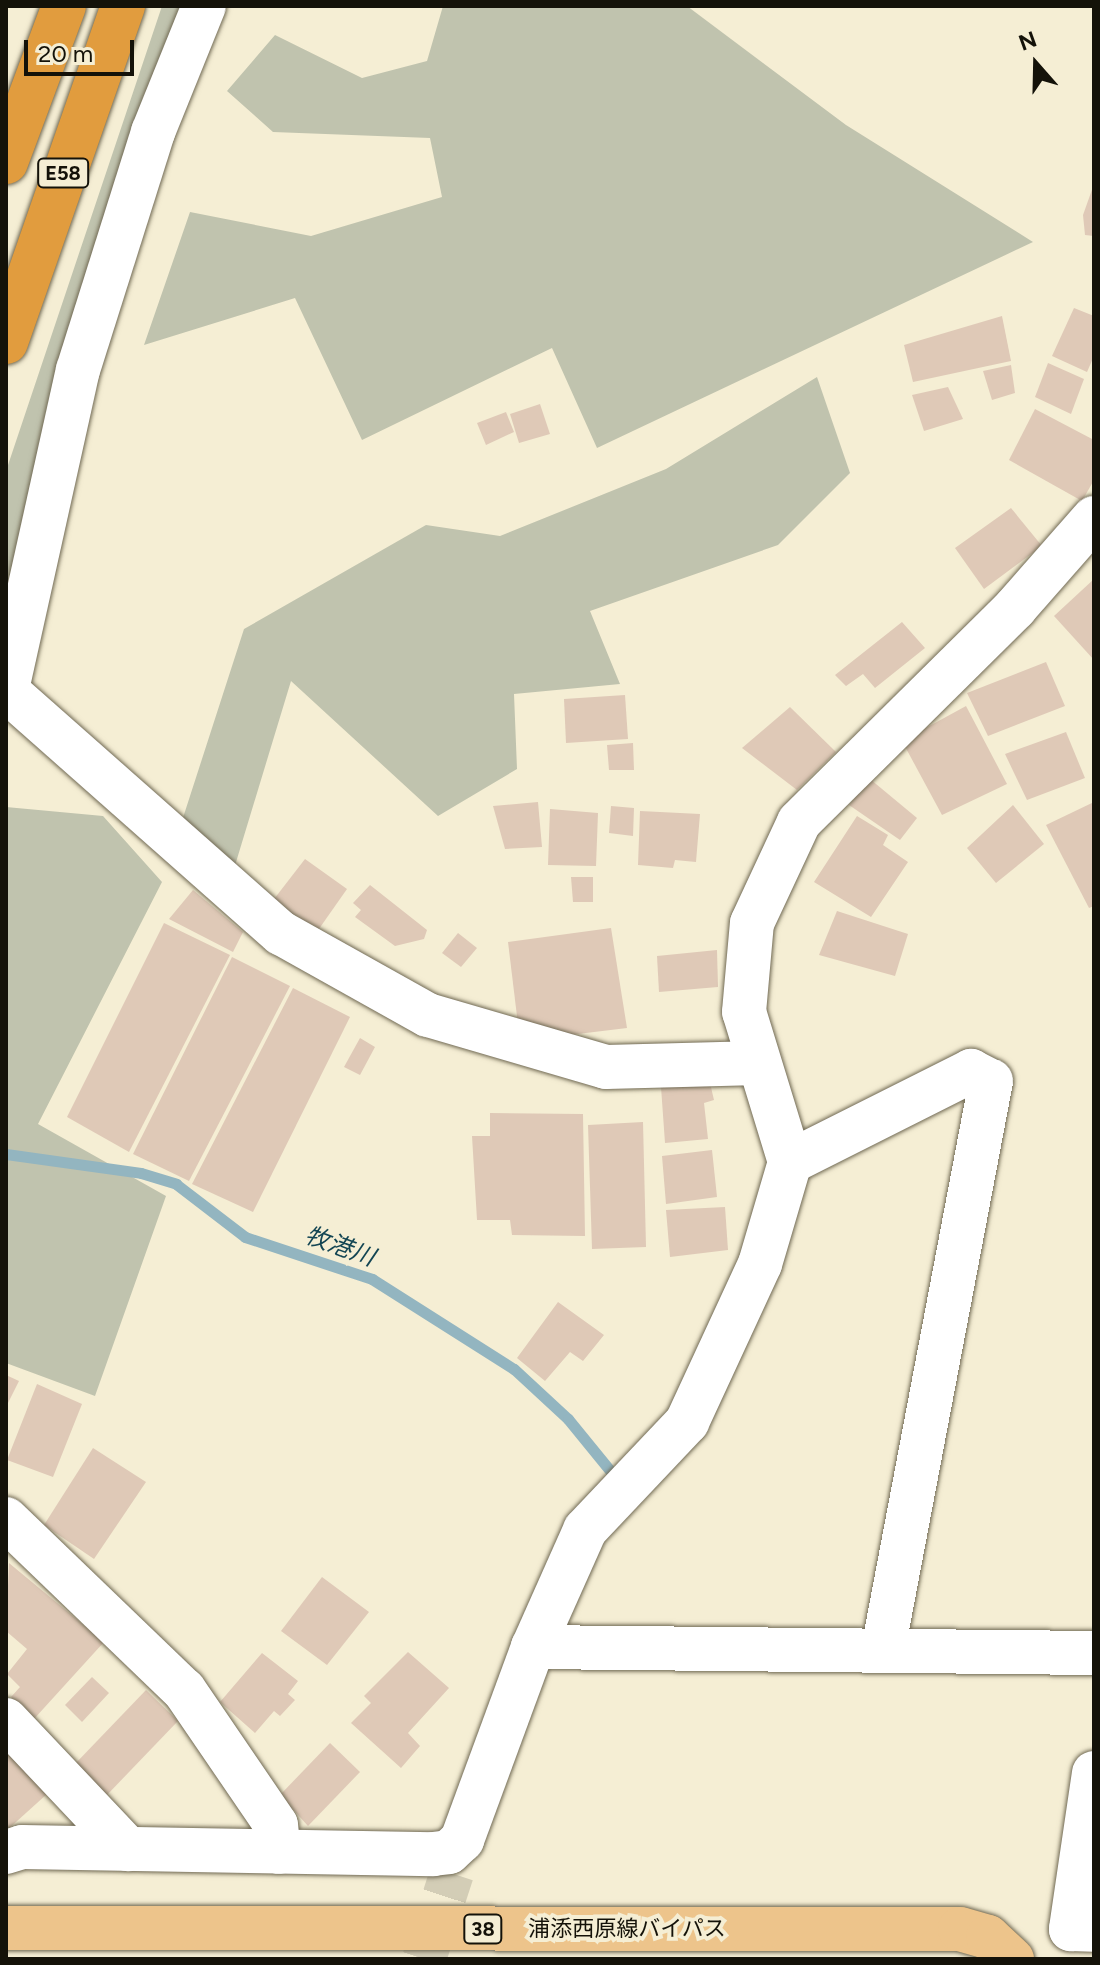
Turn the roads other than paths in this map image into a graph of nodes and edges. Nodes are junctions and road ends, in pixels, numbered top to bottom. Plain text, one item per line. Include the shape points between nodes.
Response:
1 (64, 6) edge
2 (123, 6) edge
3 (204, 6) edge
4 (6, 162) edge
5 (6, 342) edge
6 (1094, 518) edge
7 (7, 692) edge
8 (759, 1063) junction
9 (790, 1162) junction
10 (6, 1519) edge
11 (533, 1647) junction
12 (883, 1650) junction
13 (1094, 1653) edge
14 (6, 1720) edge
15 (1094, 1773) edge
16 (128, 1849) junction
17 (6, 1852) edge
18 (279, 1852) junction
19 (6, 1928) edge
20 (1083, 1929) edge
21 (1012, 1959) edge

1 - 4 highway, E58
2 - 5 highway, E58
3 - 7 street via 153,132 78,370
6 - 8 street via 1015,608 799,822 752,923 744,1012
7 - 8 street via 281,933 428,1015 606,1067
8 - 9 street
9 - 11 street via 760,1264 687,1422 585,1530
9 - 12 street via 971,1071 991,1081
10 - 18 street via 184,1690 276,1825
11 - 12 street
11 - 18 street via 450,1863
12 - 13 street
14 - 16 street
15 - 20 street
16 - 17 street via 22,1847
16 - 18 street
19 - 21 main road, 浦添西原線バイパス / 38 via 960,1929 988,1937

